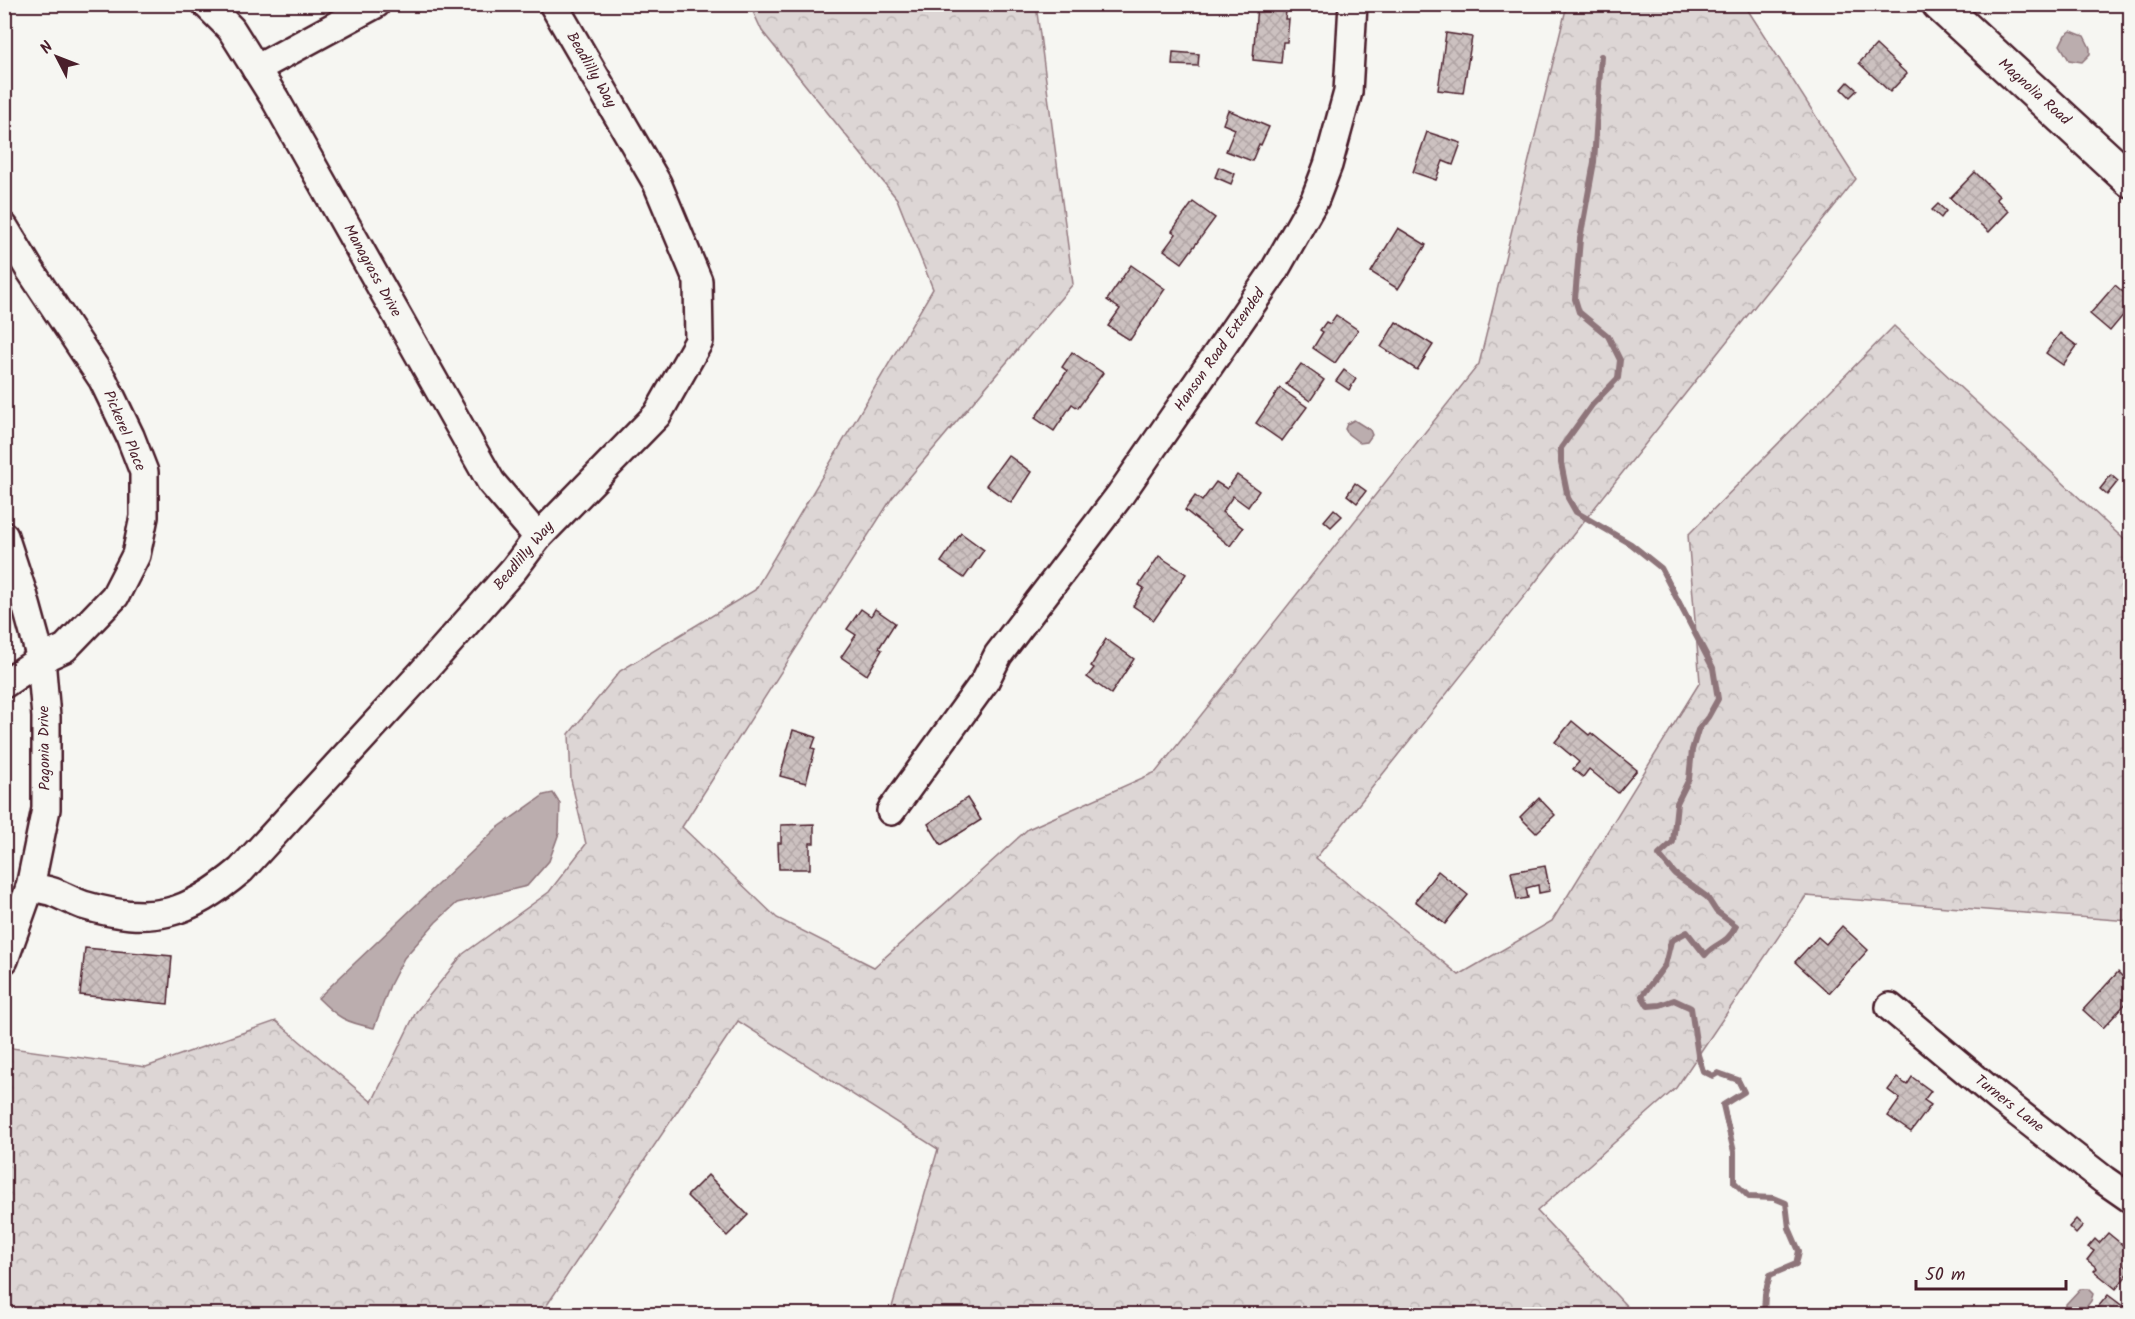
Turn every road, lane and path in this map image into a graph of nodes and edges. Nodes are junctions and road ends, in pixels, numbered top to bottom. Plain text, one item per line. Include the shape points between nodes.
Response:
1 (206, 4) edge
2 (376, 4) edge
3 (554, 4) edge
4 (1353, 4) edge
5 (1939, 4) edge
6 (256, 69) junction
7 (2130, 180) edge
8 (4, 227) edge
9 (4, 536) edge
10 (538, 537) junction
11 (41, 659) junction
12 (4, 684) edge
13 (891, 811) dead end
14 (30, 887) junction
15 (4, 960) edge
16 (1890, 1007) dead end
17 (2130, 1198) edge

1 - 6 street, Managrass Drive via 231,29
2 - 6 street
3 - 10 street, Beadlilly Way via 657,183 698,281 699,341 657,415
4 - 13 street, Hanson Road Extended via 1348,92 1328,165 1315,199 1273,273 1126,485 998,655 985,681
5 - 7 main road, Magnolia Road
6 - 10 street, Managrass Drive via 491,482
8 - 11 street, Pickerel Place via 103,380 144,472 144,517 136,555 115,596 65,648
9 - 11 street, Pagonia Drive
10 - 14 street, Beadlilly Way via 408,690 221,887 181,910 152,916 101,909
11 - 12 street, Pickerel Place
11 - 14 street, Pagonia Drive via 46,717 46,809
14 - 15 street, Pagonia Drive
16 - 17 street, Turners Lane via 1999,1098

